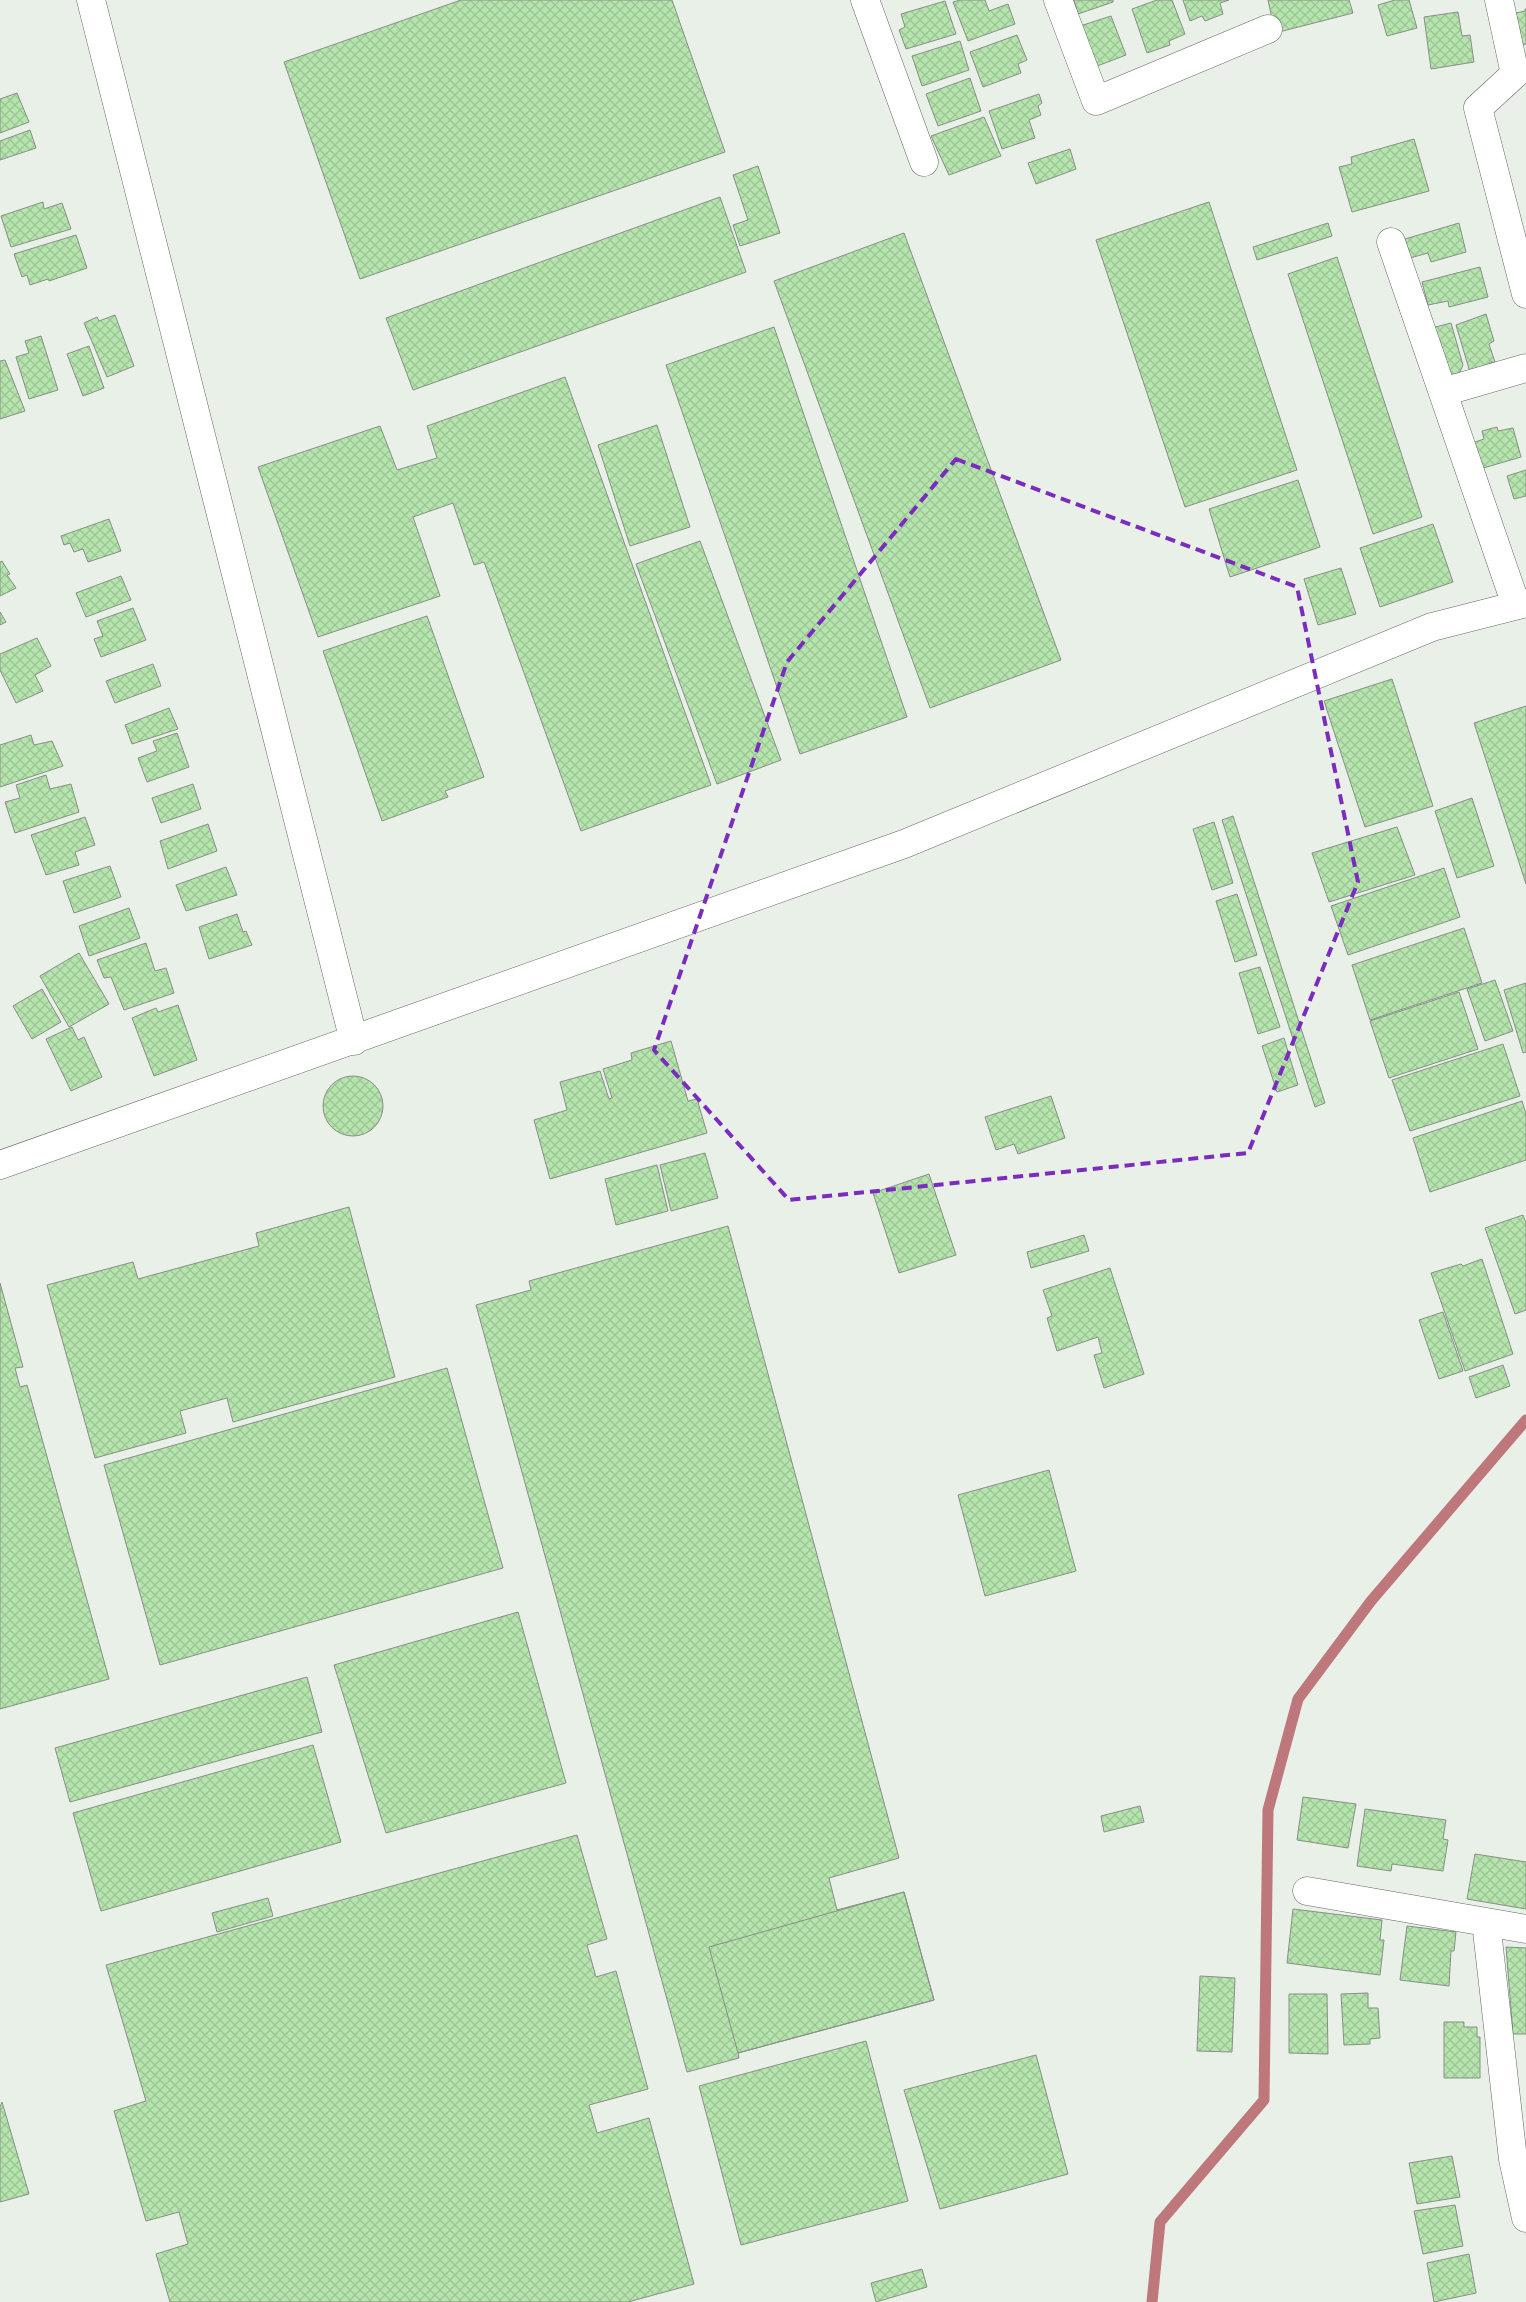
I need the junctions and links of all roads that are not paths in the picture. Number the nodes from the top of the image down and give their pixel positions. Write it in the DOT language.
graph roads {
  1 [pos="91,0"];
  2 [pos="864,0"];
  3 [pos="1058,0"];
  4 [pos="1499,0"];
  5 [pos="1268,29"];
  6 [pos="924,162"];
  7 [pos="1391,242"];
  8 [pos="1526,294"];
  9 [pos="1526,368"];
  10 [pos="1443,392"];
  11 [pos="1521,604"];
  12 [pos="354,1041"];
  13 [pos="0,1165"];
  14 [pos="1307,1890"];
  15 [pos="1486,1922"];
  16 [pos="1526,1929"];
  17 [pos="1520,2159"];
  18 [pos="1526,2218"];
  1 -- 12 [label="street"];
  2 -- 6 [label="street"];
  3 -- 5 [label="street"];
  4 -- 8 [label="street"];
  7 -- 10 [label="street"];
  9 -- 10 [label="street"];
  10 -- 11 [label="street"];
  11 -- 12 [label="street"];
  12 -- 13 [label="street"];
  14 -- 15 [label="street"];
  15 -- 16 [label="street"];
  15 -- 17 [label="street"];
  17 -- 18 [label="street"];
}
